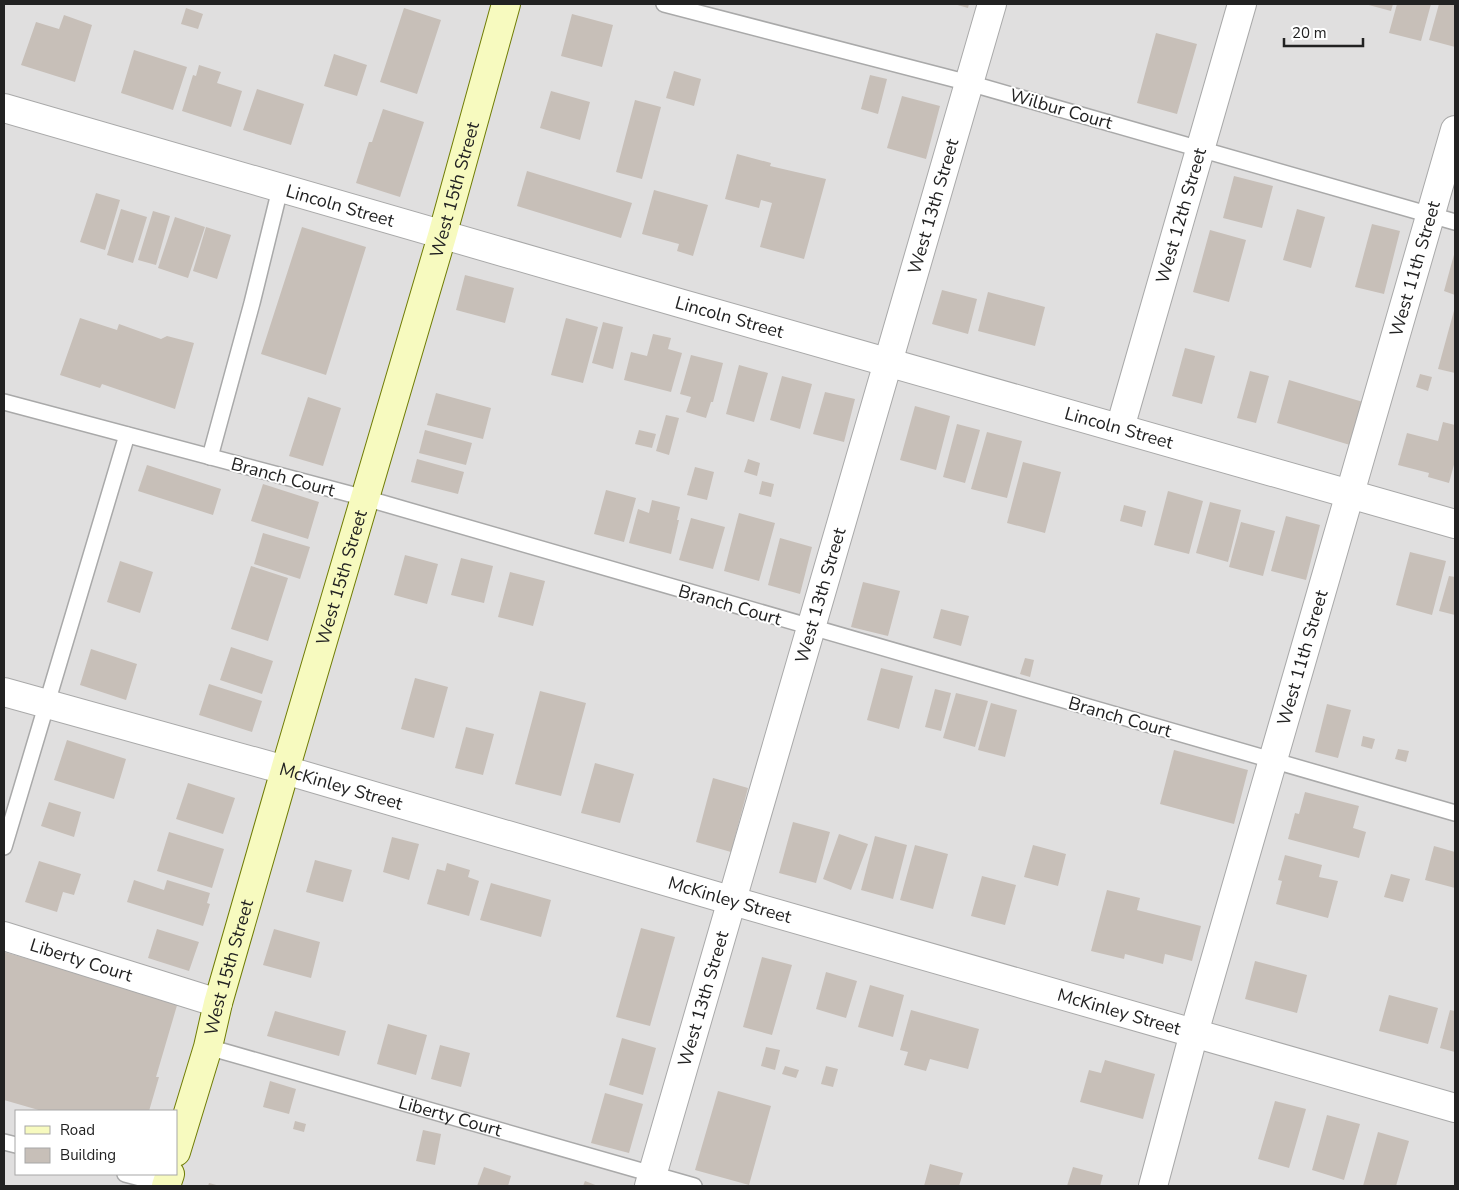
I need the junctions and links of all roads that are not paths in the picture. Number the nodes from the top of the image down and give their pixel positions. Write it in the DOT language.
graph roads {
  1 [pos="506,4"];
  2 [pos="664,4"];
  3 [pos="992,4"];
  4 [pos="1242,4"];
  5 [pos="969,83"];
  6 [pos="4,108"];
  7 [pos="1455,130"];
  8 [pos="1200,149"];
  9 [pos="280,189"];
  10 [pos="1443,219"];
  11 [pos="442,236"];
  12 [pos="889,362"];
  13 [pos="4,402"];
  14 [pos="1120,428"];
  15 [pos="127,435"];
  16 [pos="210,457"];
  17 [pos="1350,494"];
  18 [pos="365,498"];
  19 [pos="1455,524"];
  20 [pos="812,628"];
  21 [pos="4,692"];
  22 [pos="45,704"];
  23 [pos="1273,761"];
  24 [pos="285,770"];
  25 [pos="1455,813"];
  26 [pos="4,847"];
  27 [pos="733,901"];
  28 [pos="4,936"];
  29 [pos="218,1003"];
  30 [pos="1194,1033"];
  31 [pos="208,1047"];
  32 [pos="1455,1108"];
  33 [pos="178,1145"];
  34 [pos="130,1175"];
  35 [pos="651,1180"];
  36 [pos="167,1182"];
  37 [pos="694,1186"];
  38 [pos="1153,1186"];
  1 -- 11 [label="main road, West 15th Street"];
  2 -- 5 [label="lane, Wilbur Court"];
  3 -- 5 [label="street, West 13th Street"];
  4 -- 8 [label="street, West 12th Street"];
  5 -- 8 [label="lane, Wilbur Court"];
  5 -- 12 [label="street, West 13th Street"];
  6 -- 9 [label="street, Lincoln Street"];
  7 -- 10 [label="street, West 11th Street"];
  8 -- 10 [label="lane, Wilbur Court"];
  8 -- 14 [label="street, West 12th Street"];
  9 -- 11 [label="street, Lincoln Street"];
  9 -- 16 [label="lane"];
  10 -- 17 [label="street, West 11th Street"];
  11 -- 12 [label="street, Lincoln Street"];
  11 -- 18 [label="main road, West 15th Street"];
  12 -- 14 [label="street, Lincoln Street"];
  12 -- 20 [label="street, West 13th Street"];
  13 -- 15 [label="lane, Branch Court"];
  14 -- 17 [label="street, Lincoln Street"];
  15 -- 16 [label="lane, Branch Court"];
  15 -- 22 [label="lane"];
  16 -- 18 [label="lane, Branch Court"];
  17 -- 19 [label="street, Lincoln Street"];
  17 -- 23 [label="street, West 11th Street"];
  18 -- 20 [label="lane, Branch Court"];
  18 -- 24 [label="main road, West 15th Street"];
  20 -- 23 [label="lane, Branch Court"];
  20 -- 27 [label="street, West 13th Street"];
  21 -- 22 [label="street, McKinley Street"];
  22 -- 24 [label="street, McKinley Street"];
  22 -- 26 [label="lane"];
  23 -- 25 [label="lane, Branch Court"];
  23 -- 30 [label="street, West 11th Street"];
  24 -- 27 [label="street, McKinley Street"];
  24 -- 29 [label="main road, West 15th Street"];
  27 -- 30 [label="street, McKinley Street"];
  27 -- 35 [label="street, West 13th Street"];
  28 -- 29 [label="street, Liberty Court"];
  29 -- 31 [label="main road, West 15th Street"];
  30 -- 32 [label="street, McKinley Street"];
  30 -- 38 [label="street, West 11th Street"];
  31 -- 33 [label="main road, West 15th Street"];
  31 -- 35 [label="lane, Liberty Court"];
  34 -- 36 [label="lane"];
  35 -- 37 [label="lane, Liberty Court"];
}
